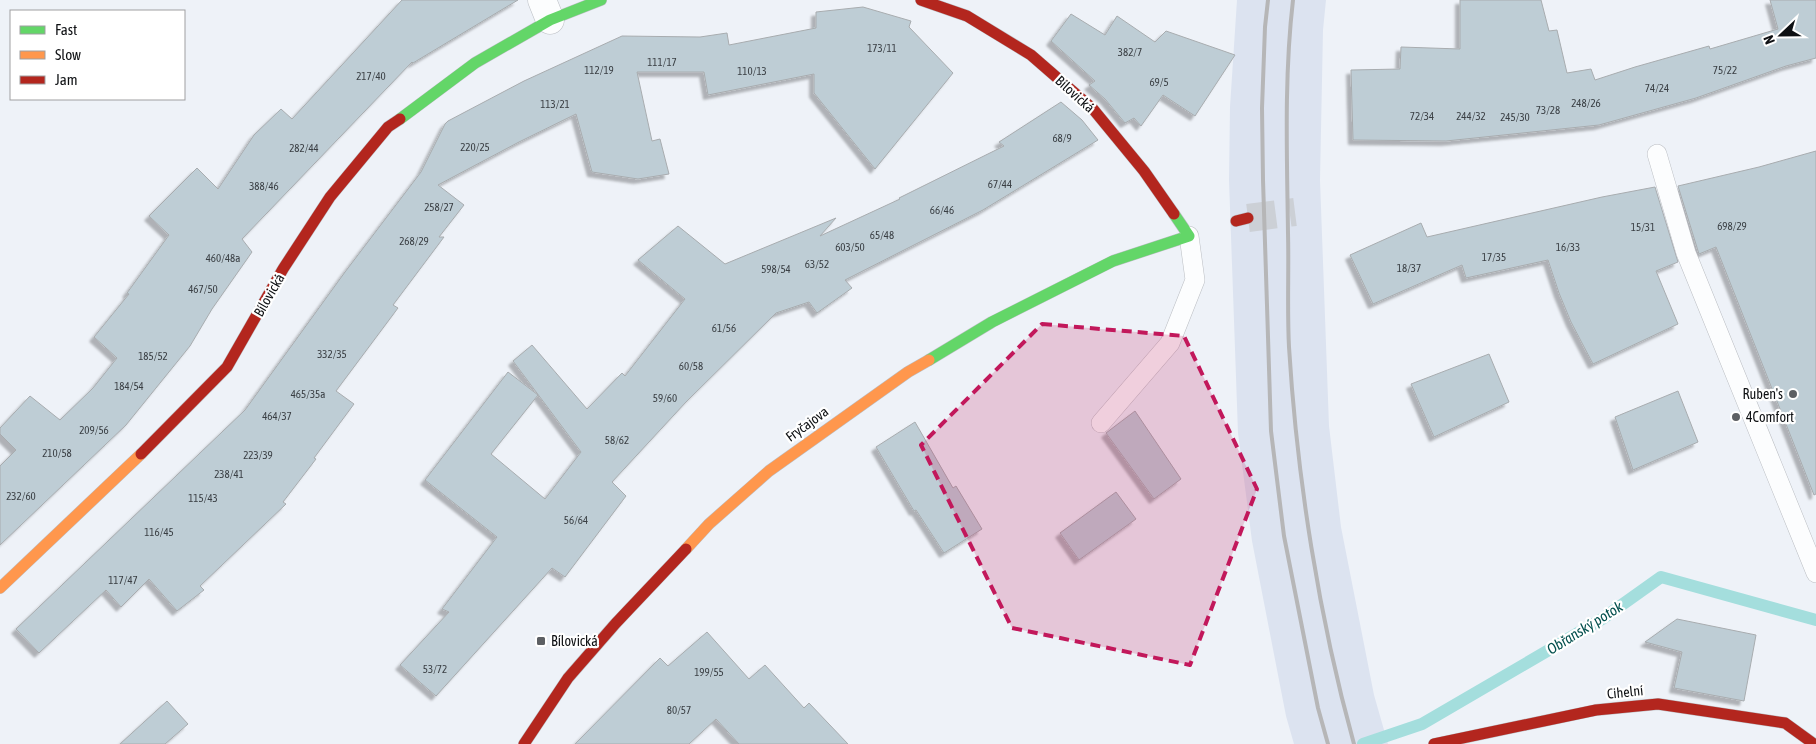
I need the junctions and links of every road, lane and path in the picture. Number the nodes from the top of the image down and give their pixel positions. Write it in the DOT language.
graph roads {
  1 [pos="601,0"];
  2 [pos="921,0"];
  3 [pos="546,10"];
  4 [pos="1657,154"];
  5 [pos="1248,218"];
  6 [pos="1236,220"];
  7 [pos="1189,236"];
  8 [pos="1101,423"];
  9 [pos="1816,574"];
  10 [pos="0,588"];
  11 [pos="524,744"];
  12 [pos="1434,744"];
  13 [pos="1814,744"];
  1 -- 3 [label="street, Bílovická"];
  2 -- 7 [label="street, Bílovická"];
  3 -- 10 [label="street, Bílovická"];
  4 -- 9 [label="lane"];
  5 -- 6 [label="street"];
  7 -- 8 [label="lane"];
  7 -- 11 [label="street, Fryčajova"];
  12 -- 13 [label="street, Cihelní"];
}
